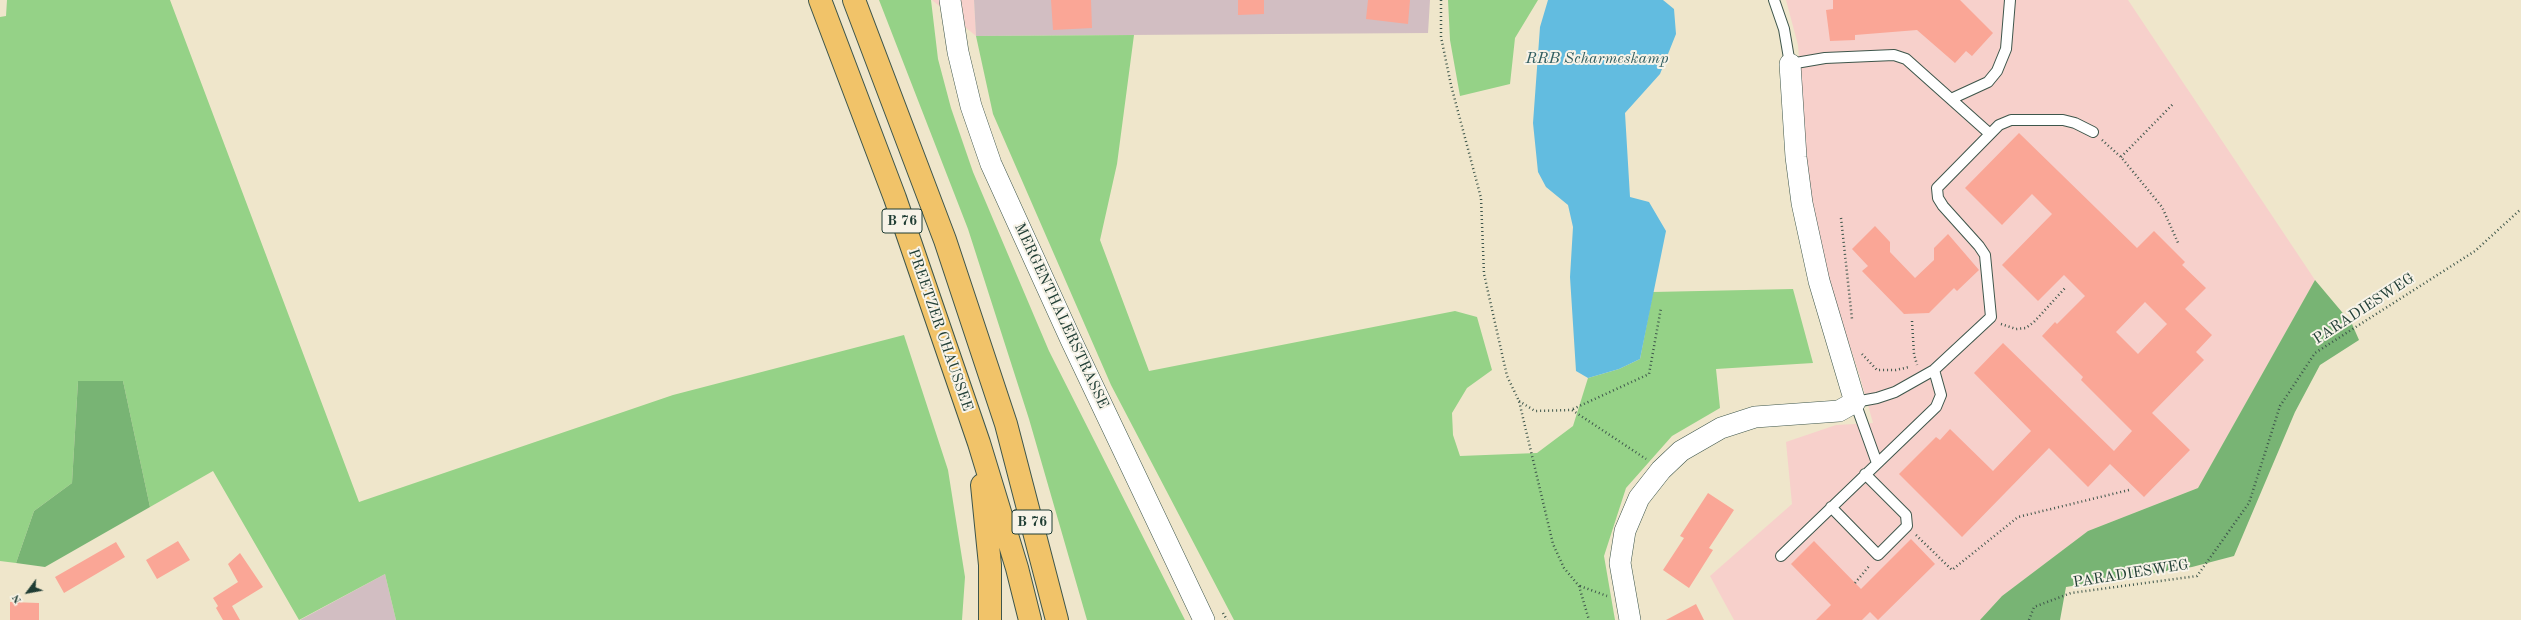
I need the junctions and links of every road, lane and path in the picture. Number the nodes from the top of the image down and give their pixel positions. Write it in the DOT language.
graph roads {
  1 [pos="820,0"];
  2 [pos="854,0"];
  3 [pos="950,0"];
  4 [pos="1441,0"];
  5 [pos="1774,0"];
  6 [pos="2010,0"];
  7 [pos="1790,64"];
  8 [pos="1951,99"];
  9 [pos="2173,104"];
  10 [pos="2093,132"];
  11 [pos="1990,134"];
  12 [pos="2121,157"];
  13 [pos="2521,209"];
  14 [pos="1841,218"];
  15 [pos="2179,245"];
  16 [pos="2066,287"];
  17 [pos="1661,308"];
  18 [pos="1991,317"];
  19 [pos="1912,321"];
  20 [pos="1852,324"];
  21 [pos="1859,349"];
  22 [pos="1917,365"];
  23 [pos="1934,370"];
  24 [pos="1920,377"];
  25 [pos="1518,401"];
  26 [pos="1855,402"];
  27 [pos="1572,410"];
  28 [pos="979,444"];
  29 [pos="1877,463"];
  30 [pos="1661,470"];
  31 [pos="1865,474"];
  32 [pos="2129,490"];
  33 [pos="1831,507"];
  34 [pos="1907,526"];
  35 [pos="1878,555"];
  36 [pos="1781,556"];
  37 [pos="1855,583"];
  38 [pos="1579,586"];
  39 [pos="1628,611"];
  40 [pos="990,620"];
  41 [pos="1030,620"];
  42 [pos="1057,620"];
  43 [pos="1204,620"];
  44 [pos="1589,620"];
  45 [pos="2029,620"];
  1 -- 28 [label="highway, PREETZER CHAUSSEE / B 76"];
  2 -- 42 [label="highway, B 76"];
  3 -- 43 [label="street, MERGENTHALERSTRASSE"];
  4 -- 25 [label="path"];
  5 -- 7 [label="lane"];
  6 -- 8 [label="lane"];
  7 -- 8 [label="lane"];
  7 -- 26 [label="street"];
  8 -- 11 [label="lane"];
  9 -- 12 [label="path"];
  10 -- 11 [label="lane"];
  10 -- 12 [label="path"];
  11 -- 18 [label="lane"];
  12 -- 15 [label="path"];
  13 -- 45 [label="path, PARADIESWEG"];
  14 -- 20 [label="path"];
  16 -- 18 [label="path"];
  17 -- 27 [label="path"];
  18 -- 23 [label="lane"];
  19 -- 22 [label="path"];
  21 -- 22 [label="path"];
  22 -- 24 [label="path"];
  23 -- 24 [label="lane"];
  23 -- 29 [label="lane"];
  24 -- 26 [label="lane"];
  25 -- 27 [label="path"];
  25 -- 38 [label="path"];
  26 -- 29 [label="lane"];
  26 -- 30 [label="street"];
  27 -- 30 [label="path"];
  28 -- 40 [label="highway, B 76"];
  28 -- 41 [label="highway, PREETZER CHAUSSEE / B 76"];
  29 -- 31 [label="lane"];
  30 -- 39 [label="street"];
  31 -- 33 [label="lane"];
  31 -- 34 [label="lane"];
  32 -- 34 [label="path"];
  33 -- 35 [label="lane"];
  33 -- 36 [label="lane"];
  34 -- 35 [label="lane"];
  35 -- 37 [label="path"];
  38 -- 39 [label="path"];
  38 -- 44 [label="path"];
}
